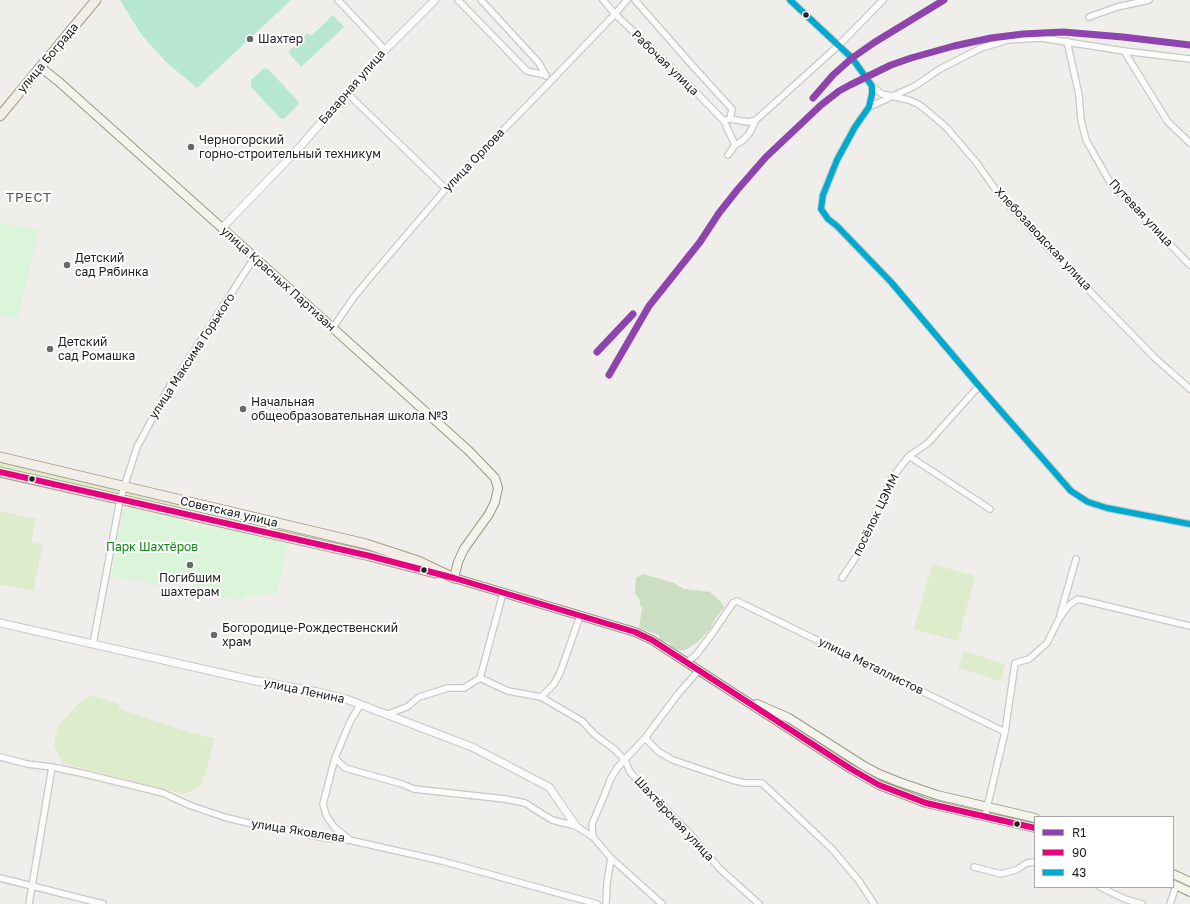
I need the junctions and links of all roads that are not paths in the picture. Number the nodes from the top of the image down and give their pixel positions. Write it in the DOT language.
graph roads {
  1 [pos="96,0"];
  2 [pos="338,0"];
  3 [pos="435,0"];
  4 [pos="458,0"];
  5 [pos="481,0"];
  6 [pos="603,0"];
  7 [pos="627,0"];
  8 [pos="635,0"];
  9 [pos="790,0"];
  10 [pos="883,0"];
  11 [pos="1149,0"];
  12 [pos="615,14"];
  13 [pos="1089,17"];
  14 [pos="1067,41"];
  15 [pos="839,45"];
  16 [pos="385,50"];
  17 [pos="1124,52"];
  18 [pos="1190,59"];
  19 [pos="40,67"];
  20 [pos="546,75"];
  21 [pos="548,84"];
  22 [pos="872,86"];
  23 [pos="347,93"];
  24 [pos="891,97"];
  25 [pos="869,107"];
  26 [pos="0,116"];
  27 [pos="730,119"];
  28 [pos="756,120"];
  29 [pos="724,121"];
  30 [pos="1190,144"];
  31 [pos="735,145"];
  32 [pos="728,155"];
  33 [pos="446,189"];
  34 [pos="222,228"];
  35 [pos="254,258"];
  36 [pos="1190,265"];
  37 [pos="332,329"];
  38 [pos="979,386"];
  39 [pos="1190,389"];
  40 [pos="909,456"];
  41 [pos="0,457"];
  42 [pos="0,472"];
  43 [pos="124,486"];
  44 [pos="120,500"];
  45 [pos="990,510"];
  46 [pos="1190,524"];
  47 [pos="1076,560"];
  48 [pos="454,578"];
  49 [pos="842,578"];
  50 [pos="503,593"];
  51 [pos="580,616"];
  52 [pos="1059,619"];
  53 [pos="0,623"];
  54 [pos="1190,626"];
  55 [pos="93,644"];
  56 [pos="687,662"];
  57 [pos="699,670"];
  58 [pos="480,678"];
  59 [pos="541,697"];
  60 [pos="740,697"];
  61 [pos="360,705"];
  62 [pos="388,714"];
  63 [pos="1005,732"];
  64 [pos="645,738"];
  65 [pos="0,757"];
  66 [pos="335,758"];
  67 [pos="625,760"];
  68 [pos="52,767"];
  69 [pos="955,800"];
  70 [pos="988,807"];
  71 [pos="953,809"];
  72 [pos="985,816"];
  73 [pos="1034,818"];
  74 [pos="576,826"];
  75 [pos="1034,828"];
  76 [pos="593,837"];
  77 [pos="349,840"];
  78 [pos="611,858"];
  79 [pos="1034,862"];
  80 [pos="974,867"];
  81 [pos="1174,874"];
  82 [pos="0,878"];
  83 [pos="1190,882"];
  84 [pos="1174,885"];
  85 [pos="32,886"];
  86 [pos="1102,888"];
  87 [pos="1173,888"];
  88 [pos="1190,892"];
  89 [pos="29,904"];
  90 [pos="103,904"];
  91 [pos="596,904"];
  92 [pos="606,904"];
  93 [pos="662,904"];
  94 [pos="759,904"];
  95 [pos="874,904"];
  96 [pos="1142,904"];
  97 [pos="1170,904"];
  1 -- 19 [label="main road, улица Бограда"];
  2 -- 16 [label="street"];
  3 -- 16 [label="street, Базарная улица"];
  4 -- 20 [label="street"];
  5 -- 20 [label="street"];
  6 -- 12 [label="street, Рабочая улица"];
  7 -- 12 [label="street, улица Орлова"];
  8 -- 27 [label="street, Рабочая улица"];
  9 -- 15 [label="street"];
  10 -- 15 [label="street"];
  11 -- 13 [label="street"];
  12 -- 21 [label="street, улица Орлова"];
  12 -- 29 [label="street, Рабочая улица"];
  14 -- 17 [label="street"];
  14 -- 24 [label="street"];
  14 -- 36 [label="street, Путевая улица"];
  15 -- 22 [label="street"];
  15 -- 28 [label="street"];
  16 -- 23 [label="street, Базарная улица"];
  17 -- 18 [label="street"];
  17 -- 30 [label="street"];
  19 -- 26 [label="main road, улица Бограда"];
  19 -- 34 [label="main road, улица Красных Партизан"];
  20 -- 21 [label="street"];
  21 -- 33 [label="street, улица Орлова"];
  22 -- 24 [label="street, Хлебозаводская улица"];
  22 -- 25 [label="street"];
  23 -- 33 [label="street"];
  23 -- 34 [label="street, Базарная улица"];
  24 -- 25 [label="street"];
  24 -- 39 [label="street, Хлебозаводская улица"];
  25 -- 38 [label="street"];
  27 -- 28 [label="street"];
  27 -- 29 [label="street"];
  28 -- 31 [label="street"];
  29 -- 31 [label="street, Рабочая улица"];
  31 -- 32 [label="street"];
  33 -- 37 [label="street, улица Орлова"];
  34 -- 35 [label="main road, улица Красных Партизан"];
  35 -- 37 [label="main road, улица Красных Партизан"];
  35 -- 43 [label="street, улица Максима Горького"];
  37 -- 48 [label="main road, улица Красных Партизан"];
  38 -- 40 [label="street, посёлок ЦЭММ"];
  38 -- 46 [label="street"];
  40 -- 45 [label="street"];
  40 -- 49 [label="street, посёлок ЦЭММ"];
  41 -- 43 [label="main road, Советская улица"];
  42 -- 44 [label="main road, Советская улица"];
  43 -- 44 [label="street, улица Максима Горького"];
  43 -- 48 [label="main road, Советская улица"];
  44 -- 48 [label="main road, Советская улица"];
  44 -- 55 [label="street, улица Максима Горького"];
  47 -- 52 [label="street"];
  48 -- 50 [label="main road, Советская улица"];
  50 -- 51 [label="main road, Советская улица"];
  50 -- 58 [label="street"];
  51 -- 56 [label="main road, Советская улица"];
  51 -- 59 [label="street"];
  52 -- 54 [label="street"];
  52 -- 63 [label="street"];
  53 -- 55 [label="street, улица Ленина"];
  55 -- 61 [label="street, улица Ленина"];
  56 -- 57 [label="main road, Советская улица"];
  56 -- 63 [label="street, улица Металлистов"];
  57 -- 60 [label="main road, Советская улица"];
  57 -- 64 [label="street"];
  58 -- 59 [label="street, Шахтёрская улица"];
  58 -- 62 [label="street"];
  59 -- 67 [label="street, Шахтёрская улица"];
  60 -- 69 [label="main road, Советская улица"];
  60 -- 71 [label="main road, Советская улица"];
  61 -- 62 [label="street, улица Ленина"];
  61 -- 66 [label="street"];
  62 -- 74 [label="street, улица Ленина"];
  63 -- 70 [label="street"];
  64 -- 67 [label="street"];
  64 -- 95 [label="street"];
  65 -- 68 [label="street, улица Яковлева"];
  66 -- 74 [label="street"];
  66 -- 77 [label="street"];
  67 -- 76 [label="street"];
  67 -- 94 [label="street, Шахтёрская улица"];
  68 -- 77 [label="street, улица Яковлева"];
  68 -- 85 [label="street"];
  69 -- 70 [label="main road, Советская улица"];
  69 -- 71 [label="main road"];
  70 -- 72 [label="street"];
  70 -- 73 [label="main road, Советская улица"];
  71 -- 72 [label="main road, Советская улица"];
  72 -- 75 [label="main road, Советская улица"];
  74 -- 76 [label="street"];
  76 -- 78 [label="street"];
  77 -- 91 [label="street, улица Яковлева"];
  78 -- 92 [label="street"];
  78 -- 93 [label="street"];
  79 -- 80 [label="street"];
  81 -- 83 [label="main road"];
  82 -- 85 [label="street"];
  84 -- 88 [label="main road"];
  85 -- 89 [label="street"];
  85 -- 90 [label="street"];
  86 -- 96 [label="street"];
  87 -- 97 [label="street"];
}
